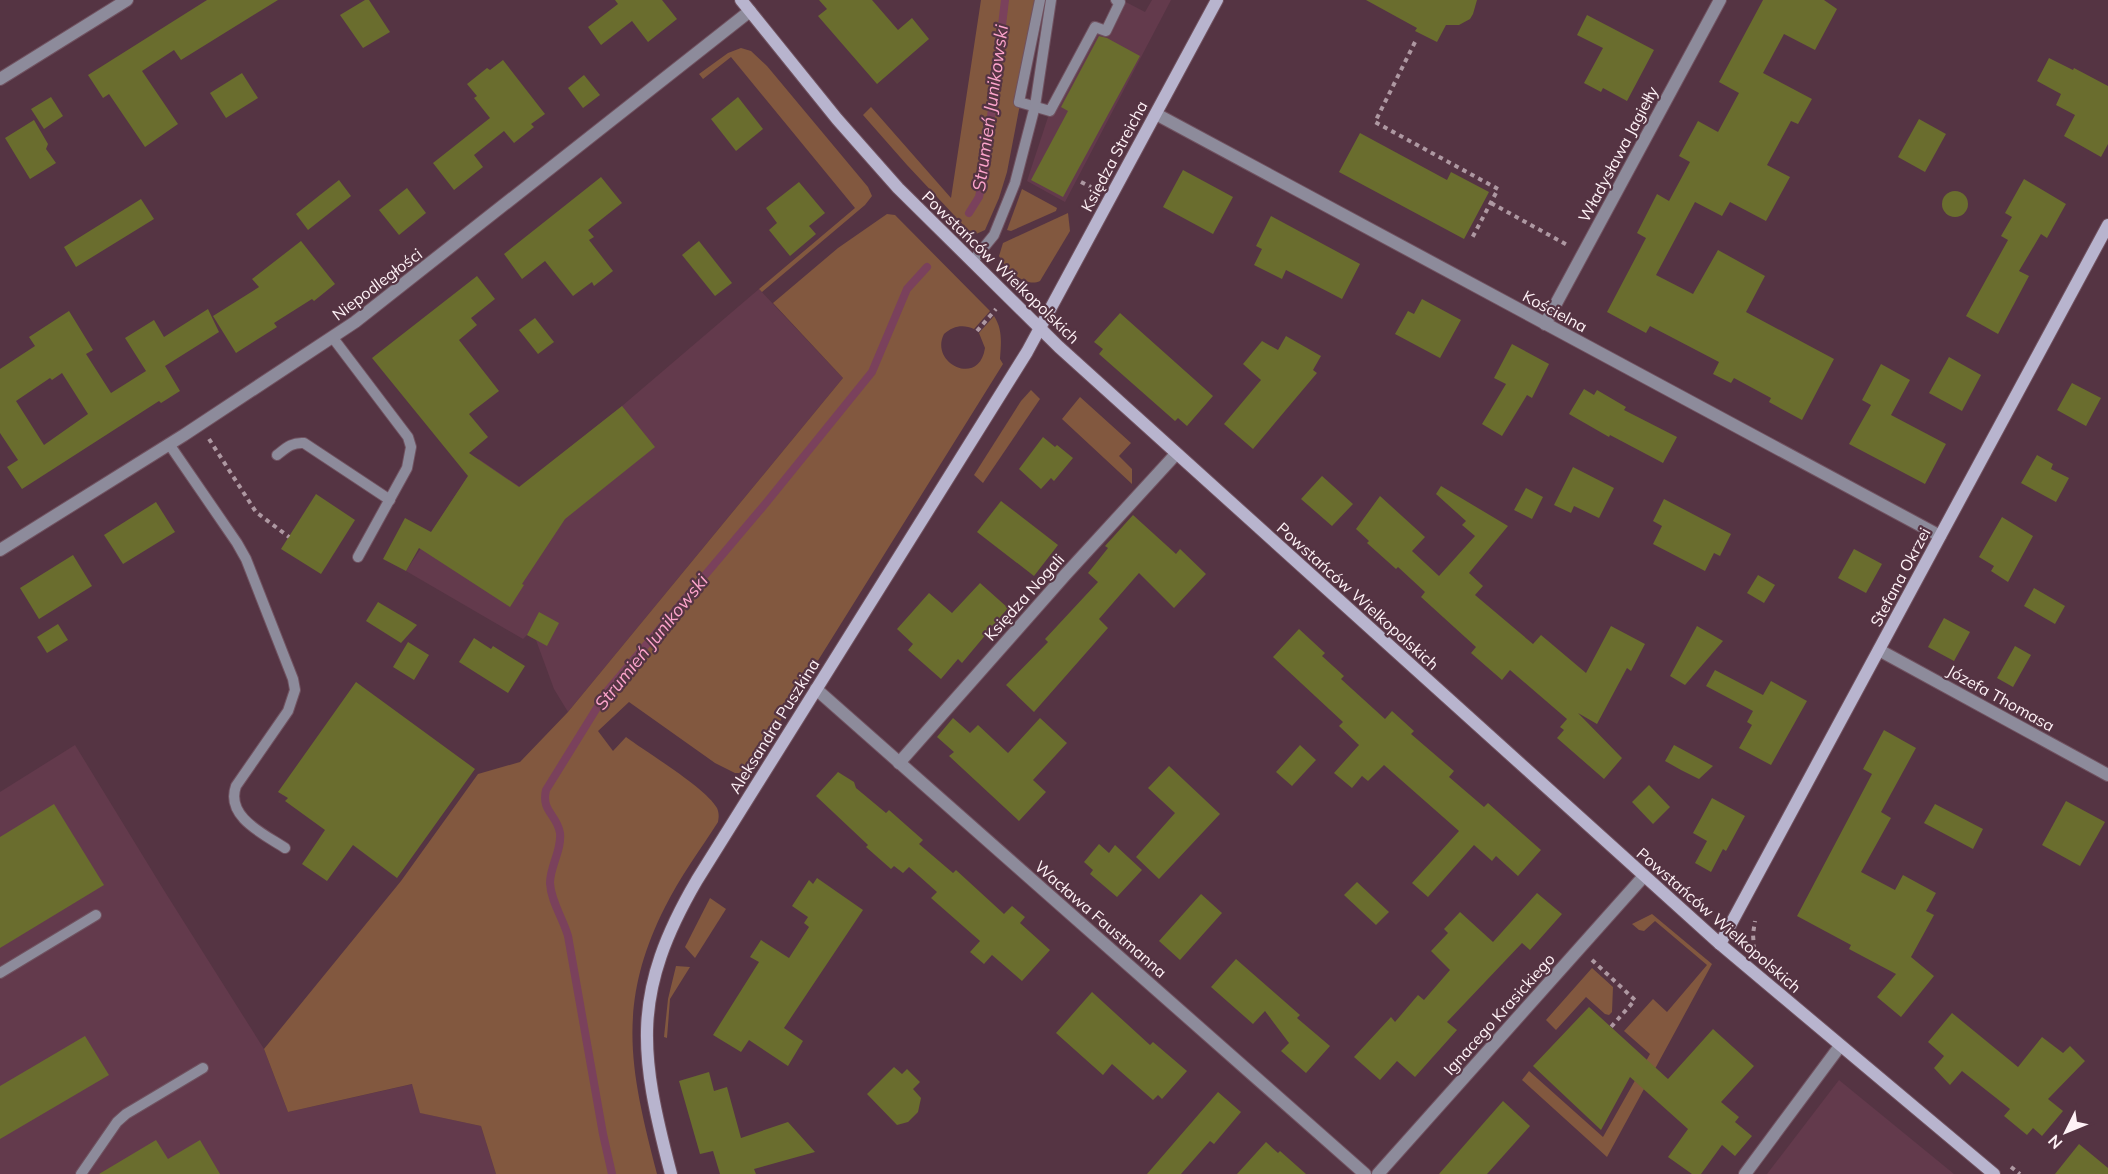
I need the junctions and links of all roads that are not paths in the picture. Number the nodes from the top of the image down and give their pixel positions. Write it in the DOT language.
graph roads {
  1 [pos="127,0"];
  2 [pos="741,0"];
  3 [pos="1040,0"];
  4 [pos="1051,0"];
  5 [pos="1116,0"];
  6 [pos="1217,0"];
  7 [pos="1720,0"];
  8 [pos="750,11"];
  9 [pos="0,79"];
  10 [pos="1035,106"];
  11 [pos="1156,114"];
  12 [pos="2108,225"];
  13 [pos="972,262"];
  14 [pos="1545,324"];
  15 [pos="1040,328"];
  16 [pos="333,338"];
  17 [pos="169,444"];
  18 [pos="277,454"];
  19 [pos="1176,454"];
  20 [pos="390,500"];
  21 [pos="1940,536"];
  22 [pos="0,550"];
  23 [pos="358,557"];
  24 [pos="1879,650"];
  25 [pos="816,689"];
  26 [pos="899,763"];
  27 [pos="2108,775"];
  28 [pos="285,848"];
  29 [pos="1644,876"];
  30 [pos="96,915"];
  31 [pos="1720,944"];
  32 [pos="0,973"];
  33 [pos="1840,1046"];
  34 [pos="203,1068"];
  35 [pos="81,1174"];
  36 [pos="671,1174"];
  37 [pos="1365,1174"];
  38 [pos="1378,1174"];
  39 [pos="1745,1174"];
  40 [pos="1994,1174"];
  1 -- 9 [label="street"];
  2 -- 8 [label="street, Powstańców Wielkopolskich"];
  3 -- 10 [label="lane"];
  4 -- 10 [label="lane"];
  5 -- 10 [label="lane"];
  6 -- 11 [label="street, Księdza Streicha"];
  7 -- 14 [label="street, Władysława Jagiełły"];
  8 -- 13 [label="street, Powstańców Wielkopolskich"];
  8 -- 16 [label="street, Niepodległości"];
  10 -- 13 [label="lane"];
  11 -- 14 [label="street, Kościelna"];
  11 -- 15 [label="street, Księdza Streicha"];
  12 -- 21 [label="street, Stefana Okrzei"];
  13 -- 15 [label="street, Powstańców Wielkopolskich"];
  14 -- 21 [label="street, Kościelna"];
  15 -- 19 [label="street, Powstańców Wielkopolskich"];
  15 -- 25 [label="street, Aleksandra Puszkina"];
  16 -- 17 [label="street, Niepodległości"];
  16 -- 20 [label="lane"];
  17 -- 22 [label="street, Niepodległości"];
  17 -- 28 [label="lane"];
  18 -- 20 [label="lane"];
  19 -- 26 [label="street, Księdza Nogali"];
  19 -- 29 [label="street, Powstańców Wielkopolskich"];
  20 -- 23 [label="lane"];
  21 -- 24 [label="street, Stefana Okrzei"];
  24 -- 27 [label="street, Józefa Thomasa"];
  24 -- 31 [label="street, Stefana Okrzei"];
  25 -- 26 [label="street, Wacława Faustmanna"];
  25 -- 36 [label="street, Aleksandra Puszkina"];
  26 -- 37 [label="street, Wacława Faustmanna"];
  29 -- 31 [label="street, Powstańców Wielkopolskich"];
  29 -- 38 [label="street, Ignacego Krasickiego"];
  30 -- 32 [label="lane"];
  31 -- 33 [label="street, Powstańców Wielkopolskich"];
  33 -- 39 [label="street"];
  33 -- 40 [label="street, Powstańców Wielkopolskich"];
  34 -- 35 [label="lane"];
}
